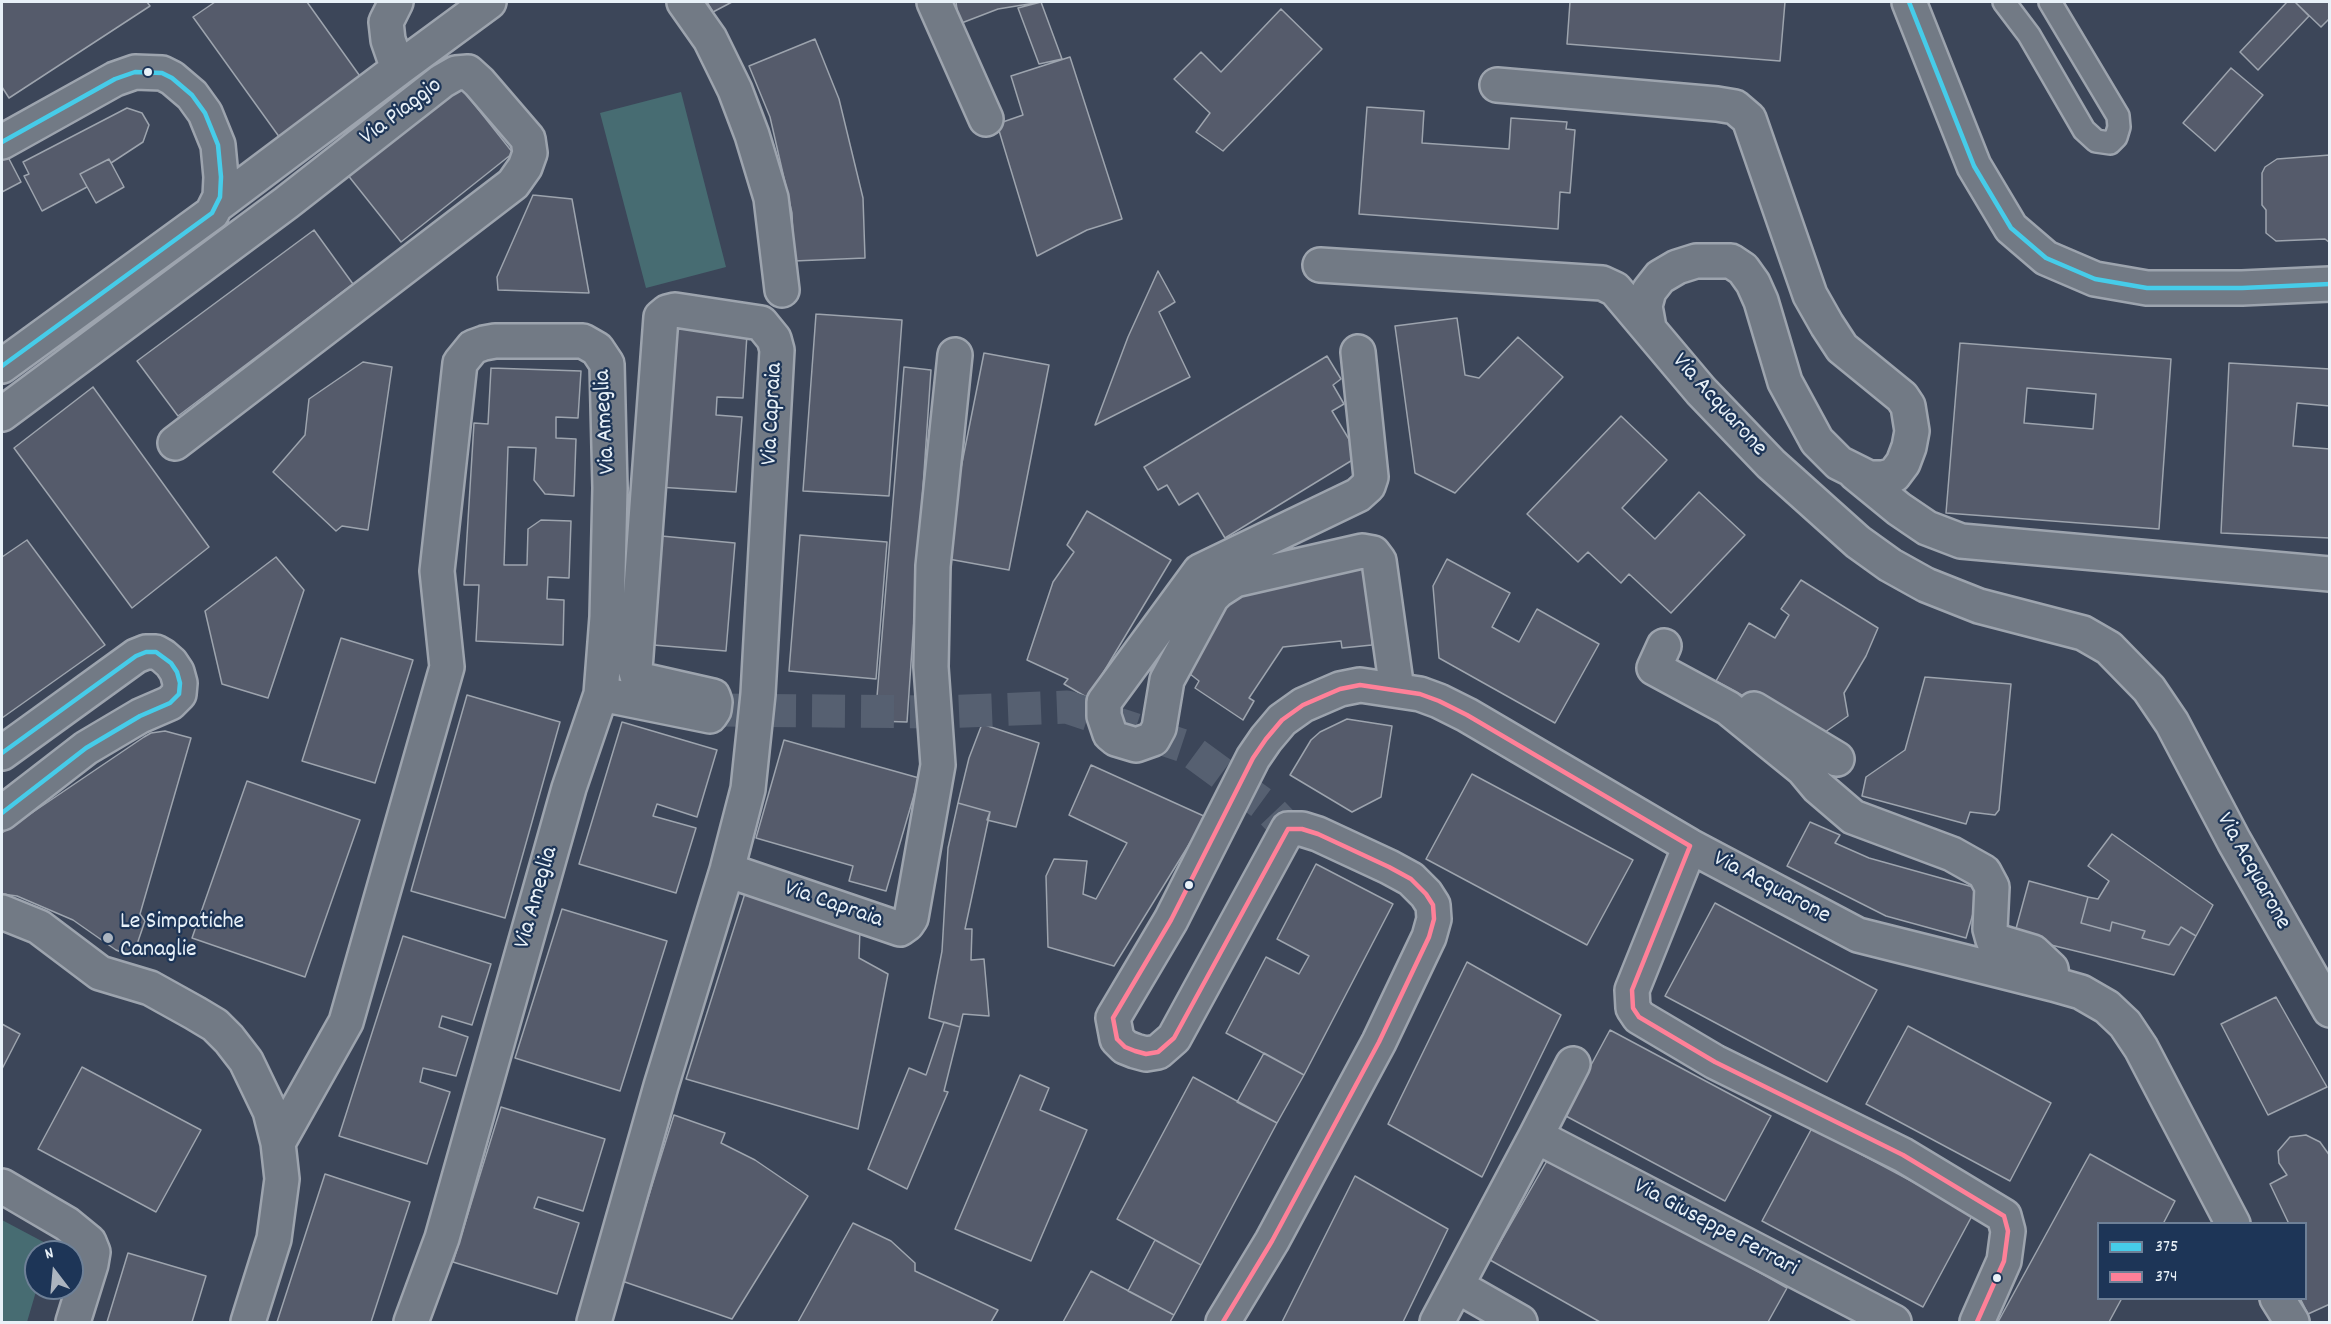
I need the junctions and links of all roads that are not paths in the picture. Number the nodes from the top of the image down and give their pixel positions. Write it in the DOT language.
graph roads {
  1 [pos="396,2"];
  2 [pos="489,2"];
  3 [pos="684,2"];
  4 [pos="934,2"];
  5 [pos="1909,2"];
  6 [pos="2004,2"];
  7 [pos="2050,2"];
  8 [pos="398,69"];
  9 [pos="1497,85"];
  10 [pos="986,119"];
  11 [pos="2,142"];
  12 [pos="217,205"];
  13 [pos="1320,265"];
  14 [pos="2330,284"];
  15 [pos="782,290"];
  16 [pos="1649,328"];
  17 [pos="1358,352"];
  18 [pos="955,355"];
  19 [pos="2,366"];
  20 [pos="2,414"];
  21 [pos="175,443"];
  22 [pos="1853,472"];
  23 [pos="2330,574"];
  24 [pos="1664,646"];
  25 [pos="1397,690"];
  26 [pos="601,694"];
  27 [pos="1707,697"];
  28 [pos="2,753"];
  29 [pos="1837,759"];
  30 [pos="2,813"];
  31 [pos="1690,846"];
  32 [pos="726,870"];
  33 [pos="2,912"];
  34 [pos="2053,984"];
  35 [pos="2330,1010"];
  36 [pos="1574,1064"];
  37 [pos="1536,1136"];
  38 [pos="279,1143"];
  39 [pos="2,1186"];
  40 [pos="2232,1222"];
  41 [pos="1457,1286"];
  42 [pos="2278,1300"];
  43 [pos="73,1323"];
  44 [pos="248,1323"];
  45 [pos="411,1323"];
  46 [pos="594,1323"];
  47 [pos="1223,1323"];
  48 [pos="1437,1323"];
  49 [pos="1520,1323"];
  50 [pos="1894,1323"];
  51 [pos="1977,1323"];
  52 [pos="2292,1323"];
  1 -- 8 [label="street, Via Piaggio"];
  2 -- 8 [label="street, Via Piaggio"];
  3 -- 15 [label="street"];
  4 -- 10 [label="street"];
  5 -- 14 [label="street"];
  6 -- 7 [label="lane"];
  8 -- 12 [label="street, Via Piaggio"];
  9 -- 22 [label="street"];
  11 -- 12 [label="street"];
  12 -- 19 [label="street, Via Piaggio"];
  13 -- 16 [label="street, Via Acquarone"];
  16 -- 22 [label="street"];
  16 -- 35 [label="street, Via Acquarone"];
  17 -- 25 [label="street"];
  18 -- 32 [label="street, Via Capraia"];
  20 -- 21 [label="street, Via Piaggio"];
  22 -- 23 [label="street"];
  24 -- 27 [label="street"];
  25 -- 31 [label="street"];
  25 -- 47 [label="street"];
  26 -- 32 [label="street, Via Capraia"];
  26 -- 38 [label="street, Via Ameglia"];
  26 -- 45 [label="street, Via Ameglia"];
  27 -- 29 [label="street"];
  27 -- 34 [label="street"];
  28 -- 30 [label="street"];
  31 -- 34 [label="street, Via Acquarone"];
  31 -- 51 [label="street, Via Acquarone"];
  32 -- 46 [label="street, Via Capraia"];
  33 -- 38 [label="street"];
  34 -- 40 [label="street, Via Acquarone"];
  36 -- 37 [label="street"];
  37 -- 41 [label="street"];
  37 -- 50 [label="street, Via Giuseppe Ferrari"];
  38 -- 44 [label="street"];
  39 -- 43 [label="street"];
  41 -- 48 [label="street"];
  41 -- 49 [label="street"];
  42 -- 52 [label="street"];
}
